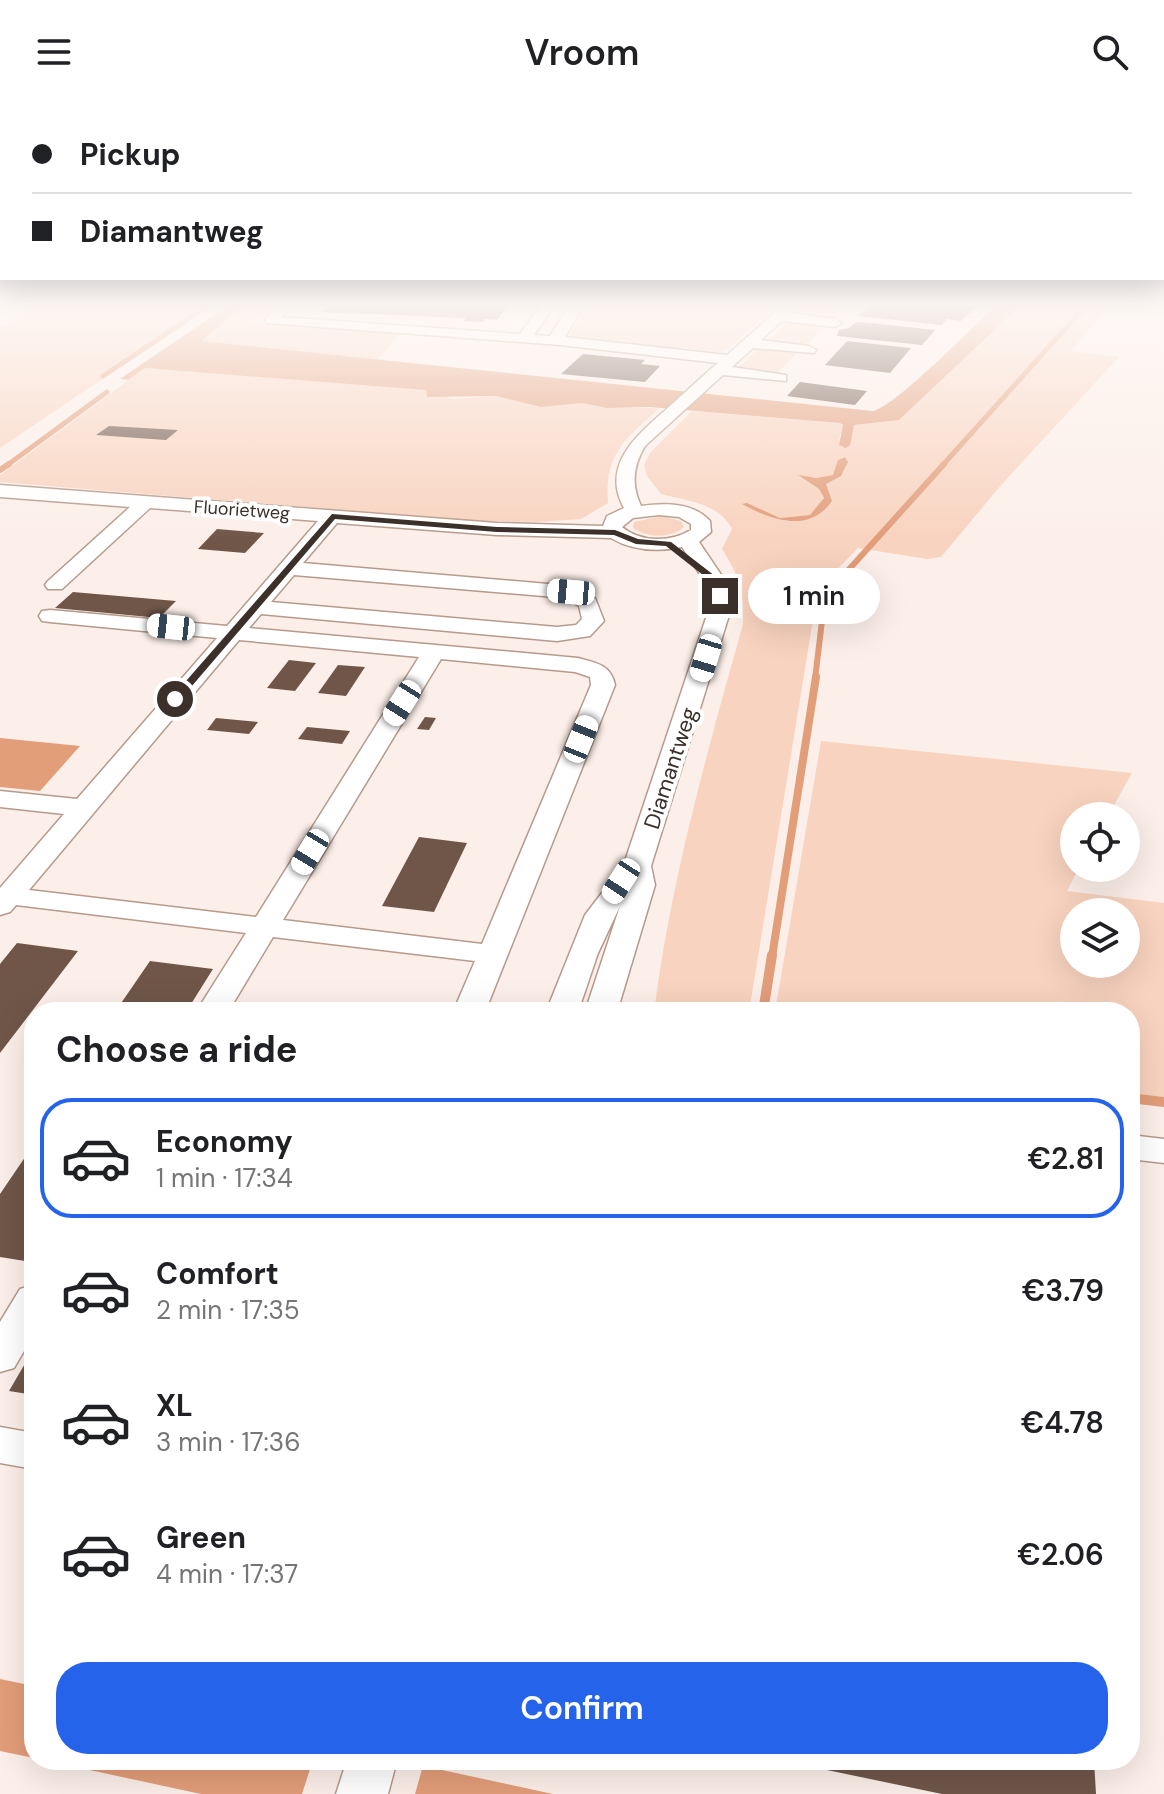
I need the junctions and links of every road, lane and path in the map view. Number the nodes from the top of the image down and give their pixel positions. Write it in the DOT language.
graph roads {
  1 [pos="706,381"];
  2 [pos="625,481"];
  3 [pos="2,490"];
  4 [pos="146,502"];
  5 [pos="659,509"];
  6 [pos="635,511"];
  7 [pos="332,517"];
  8 [pos="614,528"];
  9 [pos="677,542"];
  10 [pos="289,568"];
  11 [pos="55,585"];
  12 [pos="254,607"];
  13 [pos="50,616"];
  14 [pos="231,633"];
  15 [pos="433,653"];
  16 [pos="0,799"];
  17 [pos="83,808"];
  18 [pos="637,866"];
  19 [pos="5,901"];
  20 [pos="264,927"];
  21 [pos="493,954"];
  22 [pos="218,1002"];
  23 [pos="473,1002"];
  24 [pos="565,1002"];
  25 [pos="604,1002"];
  26 [pos="1140,1148"];
  27 [pos="1164,1151"];
  28 [pos="24,1316"];
  29 [pos="0,1356"];
  30 [pos="0,1445"];
  31 [pos="24,1449"];
  32 [pos="369,1770"];
  33 [pos="362,1794"];
  1 -- 2 [label="street"];
  2 -- 5 [label="street"];
  2 -- 6 [label="street"];
  3 -- 4 [label="street, Fluorietweg"];
  4 -- 7 [label="street, Fluorietweg"];
  4 -- 11 [label="street"];
  5 -- 6 [label="street"];
  5 -- 9 [label="street"];
  6 -- 8 [label="street"];
  7 -- 8 [label="street, Fluorietweg"];
  7 -- 10 [label="street"];
  8 -- 9 [label="street, Fluorietweg"];
  9 -- 18 [label="street, Diamantweg"];
  10 -- 12 [label="street"];
  10 -- 12 [label="street"];
  12 -- 14 [label="street"];
  13 -- 14 [label="street"];
  14 -- 15 [label="street"];
  14 -- 17 [label="street"];
  15 -- 20 [label="street"];
  15 -- 21 [label="street"];
  16 -- 17 [label="street"];
  17 -- 19 [label="street"];
  18 -- 24 [label="street, Diamantweg"];
  18 -- 25 [label="street, Diamantweg"];
  19 -- 20 [label="street"];
  20 -- 21 [label="street"];
  20 -- 22 [label="street"];
  21 -- 23 [label="street"];
  26 -- 27 [label="street"];
  28 -- 29 [label="street"];
  30 -- 31 [label="street"];
  32 -- 33 [label="street"];
}
